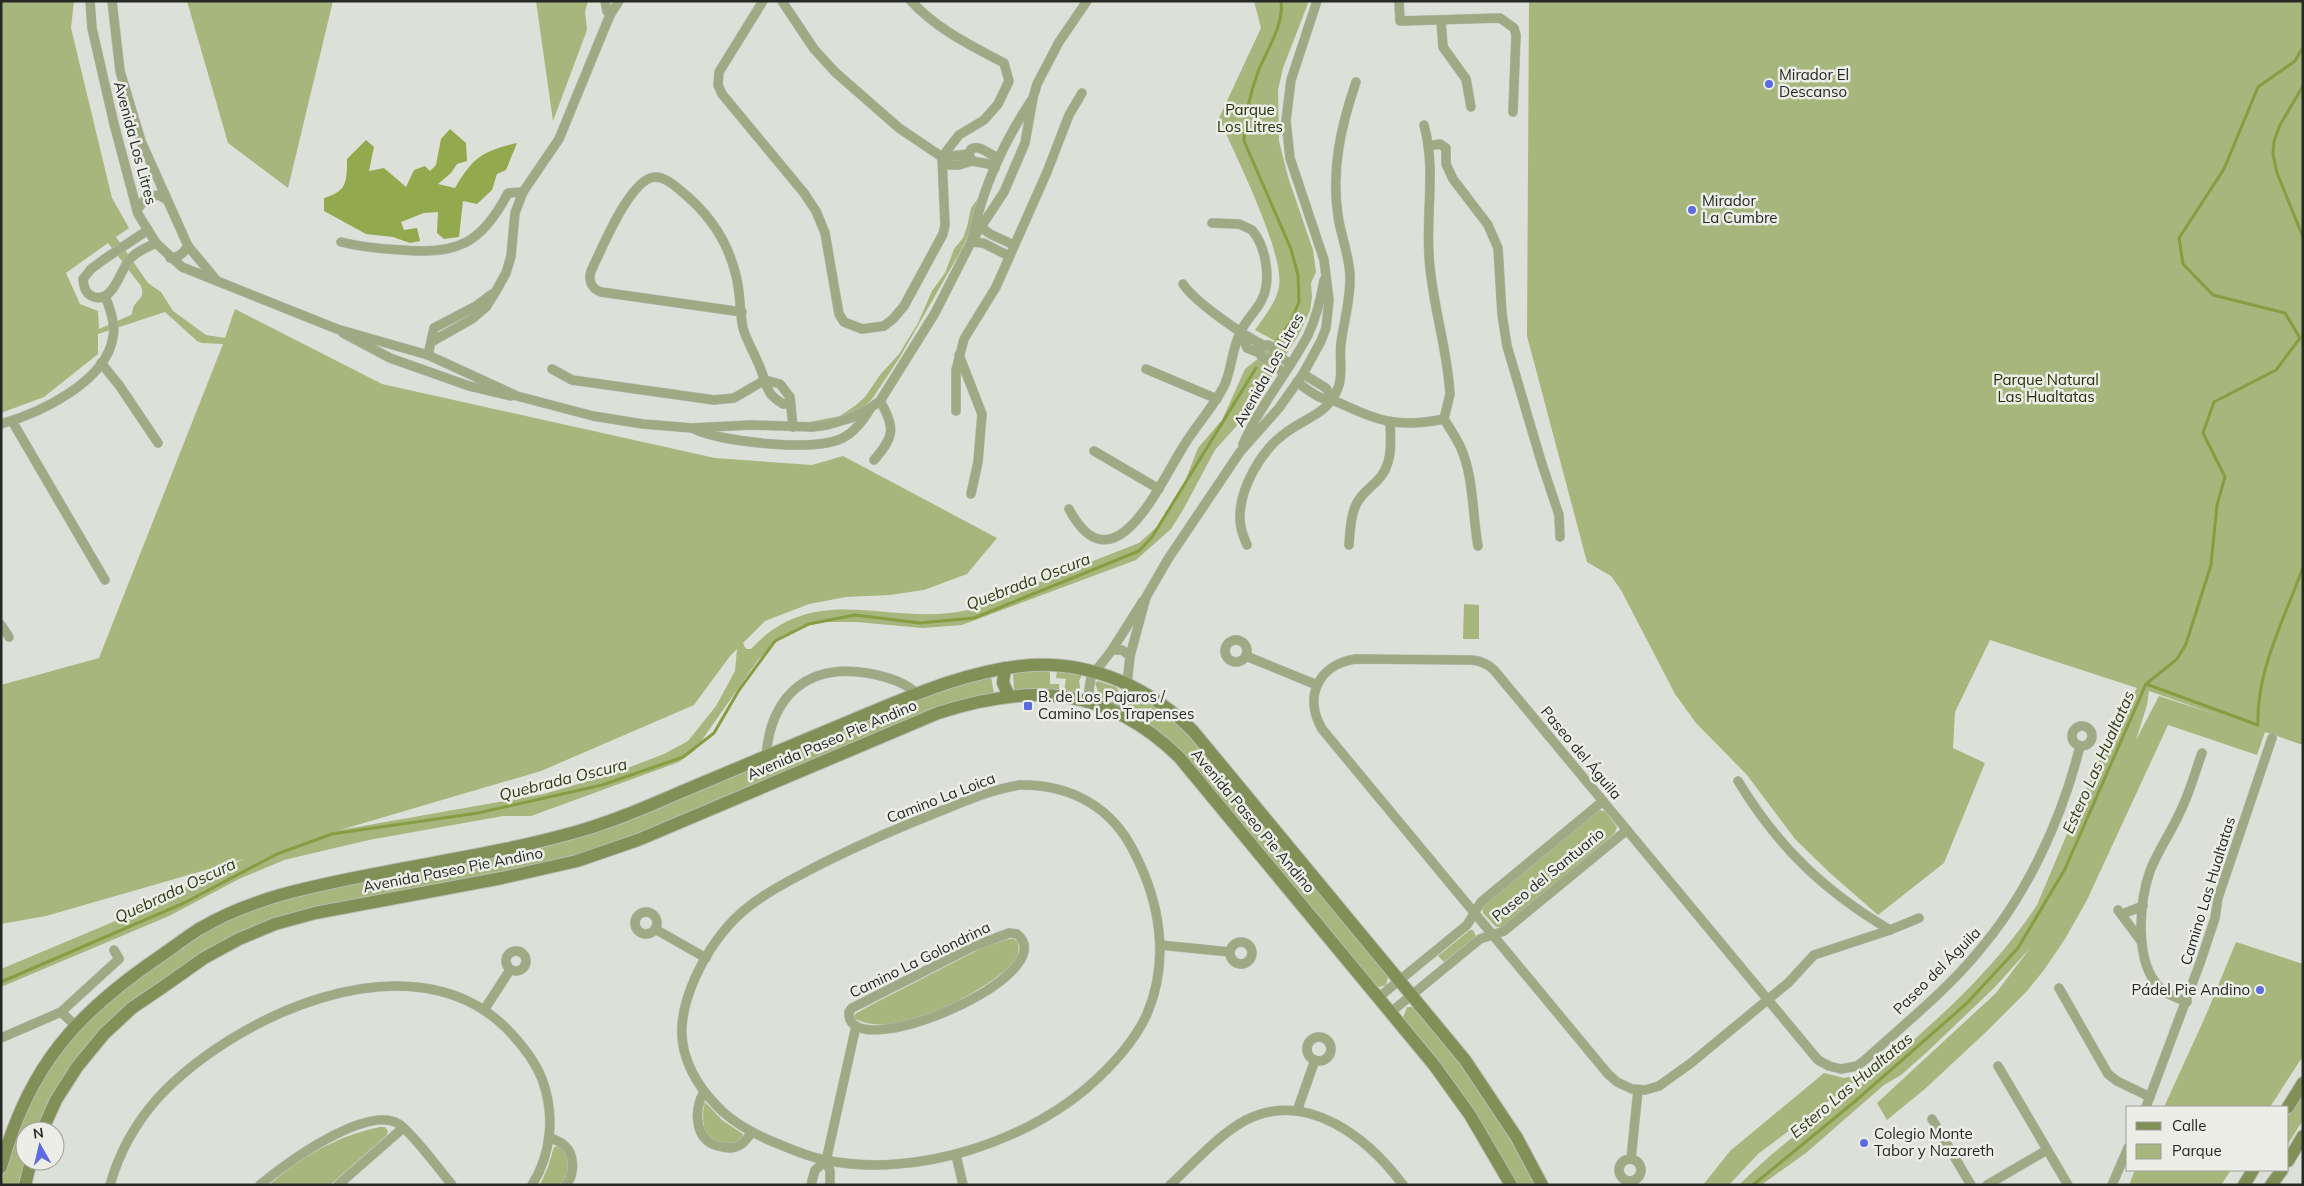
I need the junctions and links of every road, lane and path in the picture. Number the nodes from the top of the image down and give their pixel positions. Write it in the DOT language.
graph roads {
  1 [pos="90,1"];
  2 [pos="112,1"];
  3 [pos="605,1"];
  4 [pos="619,1"];
  5 [pos="763,1"];
  6 [pos="782,1"];
  7 [pos="911,1"];
  8 [pos="1087,1"];
  9 [pos="1095,1"];
  10 [pos="1317,1"];
  11 [pos="1399,1"];
  12 [pos="1078,15"];
  13 [pos="610,16"];
  14 [pos="1441,20"];
  15 [pos="1356,82"];
  16 [pos="1082,93"];
  17 [pos="1033,98"];
  18 [pos="1472,106"];
  19 [pos="1513,112"];
  20 [pos="1424,125"];
  21 [pos="1013,129"];
  22 [pos="1027,134"];
  23 [pos="1428,146"];
  24 [pos="942,157"];
  25 [pos="971,157"];
  26 [pos="999,158"];
  27 [pos="995,168"];
  28 [pos="523,192"];
  29 [pos="168,200"];
  30 [pos="981,204"];
  31 [pos="137,210"];
  32 [pos="994,211"];
  33 [pos="1212,222"];
  34 [pos="982,228"];
  35 [pos="148,230"];
  36 [pos="341,242"];
  37 [pos="971,242"];
  38 [pos="156,243"];
  39 [pos="1014,245"];
  40 [pos="188,246"];
  41 [pos="1010,256"];
  42 [pos="170,258"];
  43 [pos="1326,272"];
  44 [pos="219,283"];
  45 [pos="1183,284"];
  46 [pos="105,296"];
  47 [pos="742,312"];
  48 [pos="337,329"];
  49 [pos="1240,331"];
  50 [pos="1308,334"];
  51 [pos="377,340"];
  52 [pos="1321,341"];
  53 [pos="371,349"];
  54 [pos="959,354"];
  55 [pos="428,355"];
  56 [pos="1271,355"];
  57 [pos="101,363"];
  58 [pos="1290,364"];
  59 [pos="552,369"];
  60 [pos="1146,369"];
  61 [pos="1284,374"];
  62 [pos="473,375"];
  63 [pos="1300,378"];
  64 [pos="765,380"];
  65 [pos="468,386"];
  66 [pos="517,396"];
  67 [pos="1268,397"];
  68 [pos="1217,399"];
  69 [pos="1333,400"];
  70 [pos="880,401"];
  71 [pos="789,403"];
  72 [pos="870,408"];
  73 [pos="1280,408"];
  74 [pos="956,411"];
  75 [pos="1444,419"];
  76 [pos="840,420"];
  77 [pos="12,421"];
  78 [pos="1390,423"];
  79 [pos="1,424"];
  80 [pos="751,425"];
  81 [pos="792,427"];
  82 [pos="692,428"];
  83 [pos="847,434"];
  84 [pos="749,441"];
  85 [pos="158,443"];
  86 [pos="1094,451"];
  87 [pos="1240,452"];
  88 [pos="874,460"];
  89 [pos="1159,489"];
  90 [pos="971,494"];
  91 [pos="1069,509"];
  92 [pos="1560,537"];
  93 [pos="1246,545"];
  94 [pos="1349,545"];
  95 [pos="1478,546"];
  96 [pos="105,580"];
  97 [pos="1146,597"];
  98 [pos="1,625"];
  99 [pos="9,637"];
  100 [pos="1112,650"];
  101 [pos="1130,656"];
  102 [pos="1246,656"];
  103 [pos="1005,668"];
  104 [pos="1094,672"];
  105 [pos="1127,683"];
  106 [pos="1317,686"];
  107 [pos="916,693"];
  108 [pos="1008,696"];
  109 [pos="1092,703"];
  110 [pos="1110,709"];
  111 [pos="2272,738"];
  112 [pos="2080,746"];
  113 [pos="2202,753"];
  114 [pos="766,756"];
  115 [pos="1738,781"];
  116 [pos="1602,801"];
  117 [pos="1627,830"];
  118 [pos="2143,906"];
  119 [pos="1474,913"];
  120 [pos="1918,918"];
  121 [pos="655,929"];
  122 [pos="1890,930"];
  123 [pos="1492,934"];
  124 [pos="2141,941"];
  125 [pos="1160,945"];
  126 [pos="114,950"];
  127 [pos="1230,952"];
  128 [pos="706,958"];
  129 [pos="510,970"];
  130 [pos="1400,980"];
  131 [pos="2059,988"];
  132 [pos="1412,995"];
  133 [pos="1379,997"];
  134 [pos="1768,1000"];
  135 [pos="2187,1002"];
  136 [pos="484,1010"];
  137 [pos="61,1012"];
  138 [pos="1391,1012"];
  139 [pos="75,1025"];
  140 [pos="856,1026"];
  141 [pos="1,1038"];
  142 [pos="1315,1060"];
  143 [pos="1998,1066"];
  144 [pos="2303,1083"];
  145 [pos="1638,1090"];
  146 [pos="704,1091"];
  147 [pos="2150,1097"];
  148 [pos="2146,1106"];
  149 [pos="2289,1106"];
  150 [pos="1298,1111"];
  151 [pos="1932,1119"];
  152 [pos="47,1121"];
  153 [pos="403,1128"];
  154 [pos="752,1132"];
  155 [pos="2303,1136"];
  156 [pos="549,1137"];
  157 [pos="2047,1150"];
  158 [pos="3,1153"];
  159 [pos="2126,1153"];
  160 [pos="956,1155"];
  161 [pos="1631,1159"];
  162 [pos="2289,1159"];
  163 [pos="826,1161"];
  164 [pos="1,1167"];
  165 [pos="28,1171"];
  166 [pos="2252,1171"];
  167 [pos="2281,1171"];
  168 [pos="25,1185"];
  169 [pos="110,1185"];
  170 [pos="260,1185"];
  171 [pos="338,1185"];
  172 [pos="452,1185"];
  173 [pos="532,1185"];
  174 [pos="566,1185"];
  175 [pos="811,1185"];
  176 [pos="830,1185"];
  177 [pos="963,1185"];
  178 [pos="1170,1185"];
  179 [pos="1403,1185"];
  180 [pos="1511,1185"];
  181 [pos="1542,1185"];
  182 [pos="1971,1185"];
  183 [pos="1987,1185"];
  184 [pos="2068,1185"];
  185 [pos="2112,1185"];
  186 [pos="2244,1185"];
  187 [pos="2271,1185"];
  1 -- 31 [label="street, Avenida Los Litres"];
  2 -- 29 [label="street, Avenida Los Litres"];
  3 -- 13 [label="street"];
  4 -- 13 [label="street"];
  5 -- 24 [label="street"];
  6 -- 24 [label="street"];
  7 -- 24 [label="street"];
  8 -- 12 [label="street, Avenida Los Litres"];
  9 -- 12 [label="street, Avenida Los Litres"];
  10 -- 43 [label="street, Avenida Los Litres"];
  11 -- 14 [label="street"];
  12 -- 17 [label="street, Avenida Los Litres"];
  13 -- 28 [label="street"];
  14 -- 18 [label="street"];
  14 -- 19 [label="street"];
  15 -- 69 [label="street"];
  16 -- 39 [label="street"];
  17 -- 21 [label="street, Avenida Los Litres"];
  17 -- 22 [label="street, Avenida Los Litres"];
  20 -- 23 [label="street"];
  21 -- 22 [label="street"];
  21 -- 26 [label="street, Avenida Los Litres"];
  22 -- 32 [label="street, Avenida Los Litres"];
  23 -- 75 [label="street"];
  23 -- 92 [label="street"];
  24 -- 25 [label="street"];
  25 -- 26 [label="street"];
  25 -- 27 [label="street"];
  26 -- 27 [label="street, Avenida Los Litres"];
  27 -- 30 [label="street, Avenida Los Litres"];
  28 -- 36 [label="street"];
  28 -- 55 [label="street"];
  29 -- 31 [label="street"];
  29 -- 40 [label="street, Avenida Los Litres"];
  30 -- 32 [label="street"];
  30 -- 37 [label="street, Avenida Los Litres"];
  31 -- 35 [label="street, Avenida Los Litres"];
  32 -- 34 [label="street, Avenida Los Litres"];
  33 -- 49 [label="street"];
  34 -- 37 [label="street, Avenida Los Litres"];
  34 -- 39 [label="street"];
  35 -- 38 [label="street, Avenida Los Litres"];
  35 -- 46 [label="street"];
  37 -- 41 [label="street"];
  37 -- 70 [label="street, Avenida Los Litres"];
  38 -- 42 [label="street, Avenida Los Litres"];
  38 -- 46 [label="street"];
  39 -- 41 [label="street"];
  40 -- 42 [label="street"];
  40 -- 44 [label="street, Avenida Los Litres"];
  41 -- 54 [label="street"];
  42 -- 44 [label="street, Avenida Los Litres"];
  43 -- 50 [label="street, Avenida Los Litres"];
  43 -- 52 [label="street, Avenida Los Litres"];
  44 -- 48 [label="street, Avenida Los Litres"];
  45 -- 49 [label="street"];
  46 -- 57 [label="street"];
  47 -- 47 [label="street"];
  47 -- 64 [label="street"];
  48 -- 51 [label="street, Avenida Los Litres"];
  48 -- 53 [label="street, Avenida Los Litres"];
  49 -- 56 [label="street"];
  49 -- 68 [label="street"];
  50 -- 52 [label="street"];
  50 -- 58 [label="street, Avenida Los Litres"];
  51 -- 53 [label="street"];
  51 -- 55 [label="street, Avenida Los Litres"];
  52 -- 63 [label="street, Avenida Los Litres"];
  53 -- 65 [label="street, Avenida Los Litres"];
  54 -- 74 [label="street"];
  54 -- 90 [label="street"];
  55 -- 62 [label="street, Avenida Los Litres"];
  56 -- 58 [label="street"];
  56 -- 61 [label="street"];
  57 -- 77 [label="street"];
  57 -- 85 [label="street"];
  58 -- 61 [label="street, Avenida Los Litres"];
  59 -- 64 [label="street"];
  60 -- 68 [label="street"];
  61 -- 67 [label="street, Avenida Los Litres"];
  62 -- 65 [label="street"];
  62 -- 66 [label="street, Avenida Los Litres"];
  63 -- 69 [label="street"];
  63 -- 73 [label="street, Avenida Los Litres"];
  64 -- 71 [label="street"];
  64 -- 71 [label="street"];
  65 -- 66 [label="street, Avenida Los Litres"];
  66 -- 82 [label="street, Avenida Los Litres"];
  67 -- 73 [label="street"];
  67 -- 87 [label="street, Avenida Los Litres"];
  68 -- 89 [label="street"];
  69 -- 78 [label="street"];
  69 -- 93 [label="street"];
  70 -- 72 [label="street, Avenida Los Litres"];
  70 -- 88 [label="street"];
  71 -- 81 [label="street"];
  72 -- 76 [label="street, Avenida Los Litres"];
  72 -- 83 [label="street, Avenida Los Litres"];
  73 -- 87 [label="street, Avenida Los Litres"];
  75 -- 78 [label="street"];
  75 -- 95 [label="street"];
  76 -- 81 [label="street, Avenida Los Litres"];
  76 -- 83 [label="street"];
  77 -- 79 [label="street"];
  77 -- 96 [label="street"];
  78 -- 94 [label="street"];
  80 -- 81 [label="street, Avenida Los Litres"];
  80 -- 82 [label="street, Avenida Los Litres"];
  80 -- 84 [label="street"];
  82 -- 84 [label="street, Avenida Los Litres"];
  83 -- 84 [label="street, Avenida Los Litres"];
  86 -- 89 [label="street"];
  87 -- 97 [label="street, Avenida Los Litres"];
  89 -- 91 [label="street"];
  97 -- 100 [label="street, Avenida Los Litres"];
  97 -- 101 [label="street, Avenida Los Litres"];
  98 -- 99 [label="street"];
  100 -- 101 [label="street"];
  100 -- 104 [label="street, Avenida Los Litres"];
  101 -- 105 [label="street, Avenida Los Litres"];
  102 -- 106 [label="street"];
  103 -- 104 [label="main road, Avenida Paseo Pie Andino"];
  103 -- 107 [label="main road, Avenida Paseo Pie Andino"];
  103 -- 108 [label="main road"];
  104 -- 105 [label="main road, Avenida Paseo Pie Andino"];
  104 -- 109 [label="street"];
  105 -- 110 [label="street, Avenida Los Litres"];
  105 -- 130 [label="main road, Avenida Paseo Pie Andino"];
  106 -- 116 [label="street, Paseo del Águila"];
  106 -- 119 [label="street"];
  107 -- 114 [label="main road, Avenida Paseo Pie Andino"];
  107 -- 114 [label="street, Avenida Paseo Pie Andino"];
  108 -- 109 [label="main road, Avenida Paseo Pie Andino"];
  108 -- 152 [label="main road, Avenida Paseo Pie Andino"];
  109 -- 110 [label="main road, Avenida Paseo Pie Andino"];
  110 -- 133 [label="main road, Avenida Paseo Pie Andino"];
  111 -- 135 [label="street, Camino Las Hualtatas"];
  112 -- 134 [label="street, Paseo del Águila"];
  113 -- 118 [label="street"];
  114 -- 139 [label="main road, Avenida Paseo Pie Andino"];
  115 -- 122 [label="street"];
  116 -- 117 [label="street, Paseo del Águila"];
  116 -- 119 [label="street, Paseo del Santuario"];
  117 -- 123 [label="street, Paseo del Santuario"];
  117 -- 134 [label="street, Paseo del Águila"];
  118 -- 124 [label="street"];
  118 -- 124 [label="street"];
  119 -- 123 [label="street"];
  119 -- 130 [label="street, Paseo del Santuario"];
  120 -- 122 [label="street"];
  121 -- 128 [label="street"];
  122 -- 134 [label="street"];
  123 -- 132 [label="street, Paseo del Santuario"];
  123 -- 145 [label="street"];
  124 -- 135 [label="street"];
  125 -- 127 [label="street"];
  125 -- 128 [label="street, Camino La Loica"];
  125 -- 160 [label="street, Camino La Loica"];
  126 -- 137 [label="street"];
  128 -- 146 [label="street, Camino La Loica"];
  129 -- 136 [label="street"];
  130 -- 132 [label="main road, Avenida Paseo Pie Andino"];
  130 -- 133 [label="street, Paseo del Santuario"];
  131 -- 147 [label="street"];
  132 -- 138 [label="street, Paseo del Santuario"];
  132 -- 181 [label="main road, Avenida Paseo Pie Andino"];
  133 -- 138 [label="main road, Avenida Paseo Pie Andino"];
  134 -- 145 [label="street"];
  135 -- 147 [label="street, Camino Las Hualtatas"];
  136 -- 156 [label="street"];
  136 -- 169 [label="street"];
  137 -- 139 [label="street"];
  137 -- 141 [label="street"];
  138 -- 180 [label="main road, Avenida Paseo Pie Andino"];
  139 -- 158 [label="main road, Avenida Paseo Pie Andino"];
  140 -- 140 [label="street, Camino La Golondrina"];
  140 -- 163 [label="street"];
  142 -- 150 [label="street"];
  143 -- 157 [label="street"];
  144 -- 149 [label="main road"];
  145 -- 161 [label="street"];
  146 -- 154 [label="street, Camino La Loica"];
  146 -- 154 [label="street"];
  147 -- 148 [label="street, Camino Las Hualtatas"];
  150 -- 178 [label="street"];
  150 -- 179 [label="street"];
  151 -- 182 [label="street"];
  153 -- 170 [label="street"];
  153 -- 171 [label="street"];
  153 -- 172 [label="street"];
  154 -- 163 [label="street, Camino La Loica"];
  155 -- 162 [label="main road"];
  156 -- 173 [label="street"];
  156 -- 174 [label="street"];
  157 -- 183 [label="street"];
  157 -- 184 [label="street"];
  158 -- 164 [label="main road, Avenida Paseo Pie Andino"];
  159 -- 185 [label="street"];
  160 -- 163 [label="street, Camino La Loica"];
  160 -- 177 [label="street"];
  163 -- 175 [label="street"];
  163 -- 176 [label="street"];
  165 -- 168 [label="main road"];
  166 -- 186 [label="main road"];
  167 -- 187 [label="main road"];
}
